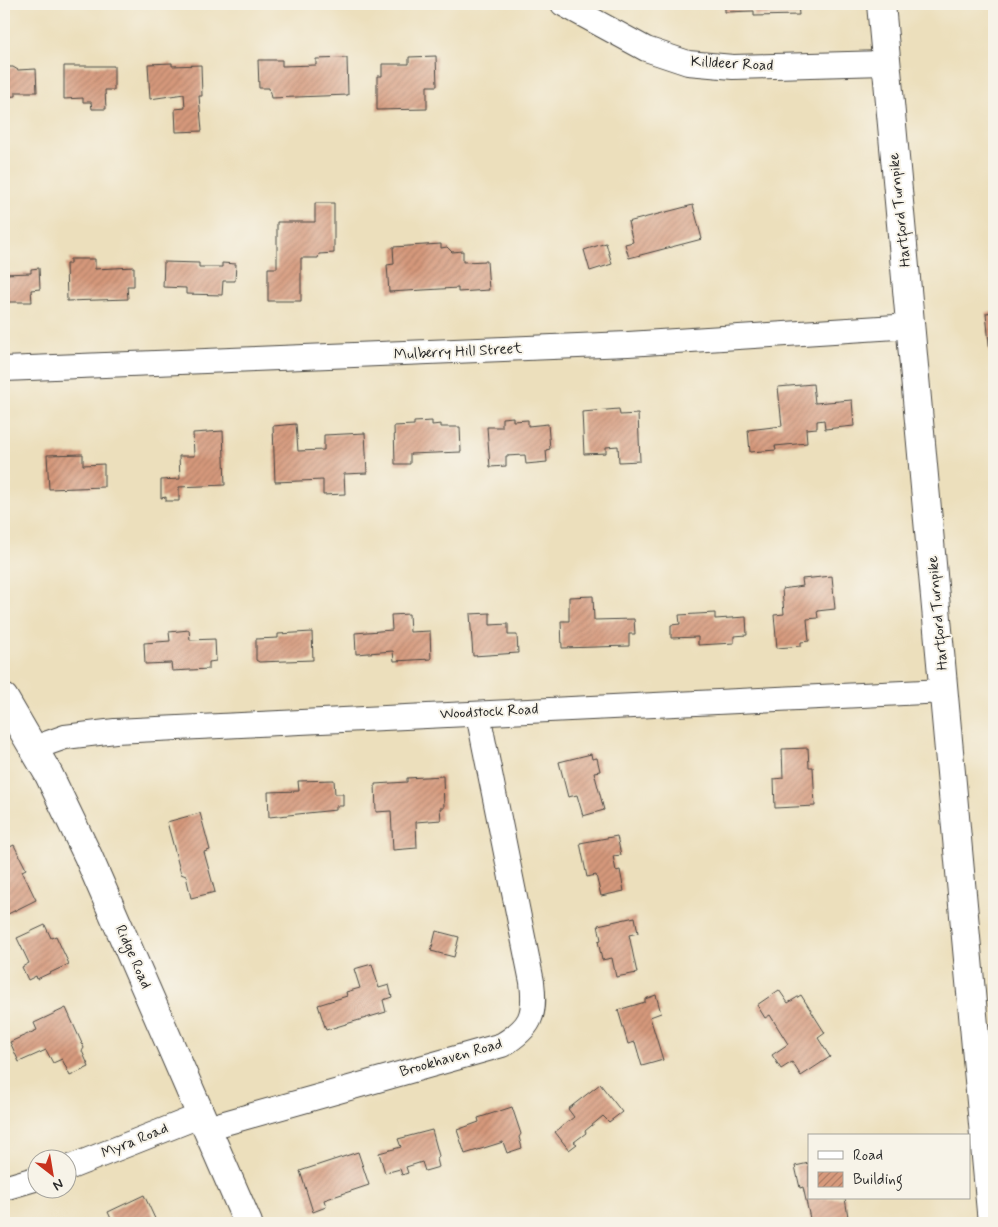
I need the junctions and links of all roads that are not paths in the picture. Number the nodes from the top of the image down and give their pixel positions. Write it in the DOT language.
graph roads {
  1 [pos="563,4"];
  2 [pos="881,4"];
  3 [pos="885,63"];
  4 [pos="912,326"];
  5 [pos="4,369"];
  6 [pos="945,691"];
  7 [pos="6,706"];
  8 [pos="478,714"];
  9 [pos="34,748"];
  10 [pos="204,1121"];
  11 [pos="78,1165"];
  12 [pos="28,1181"];
  13 [pos="4,1188"];
  14 [pos="248,1223"];
  15 [pos="992,1223"];
  1 -- 3 [label="street, Killdeer Road"];
  2 -- 3 [label="main road, Hartford Turnpike"];
  3 -- 4 [label="main road, Hartford Turnpike"];
  4 -- 5 [label="street, Mulberry Hill Street"];
  4 -- 6 [label="main road, Hartford Turnpike"];
  6 -- 8 [label="street, Woodstock Road"];
  6 -- 15 [label="main road, Hartford Turnpike"];
  7 -- 9 [label="main road, Ridge Road"];
  8 -- 9 [label="street, Woodstock Road"];
  8 -- 10 [label="street, Brookhaven Road"];
  9 -- 10 [label="main road, Ridge Road"];
  10 -- 11 [label="street, Myra Road"];
  10 -- 14 [label="main road, Ridge Road"];
  12 -- 13 [label="street"];
}
